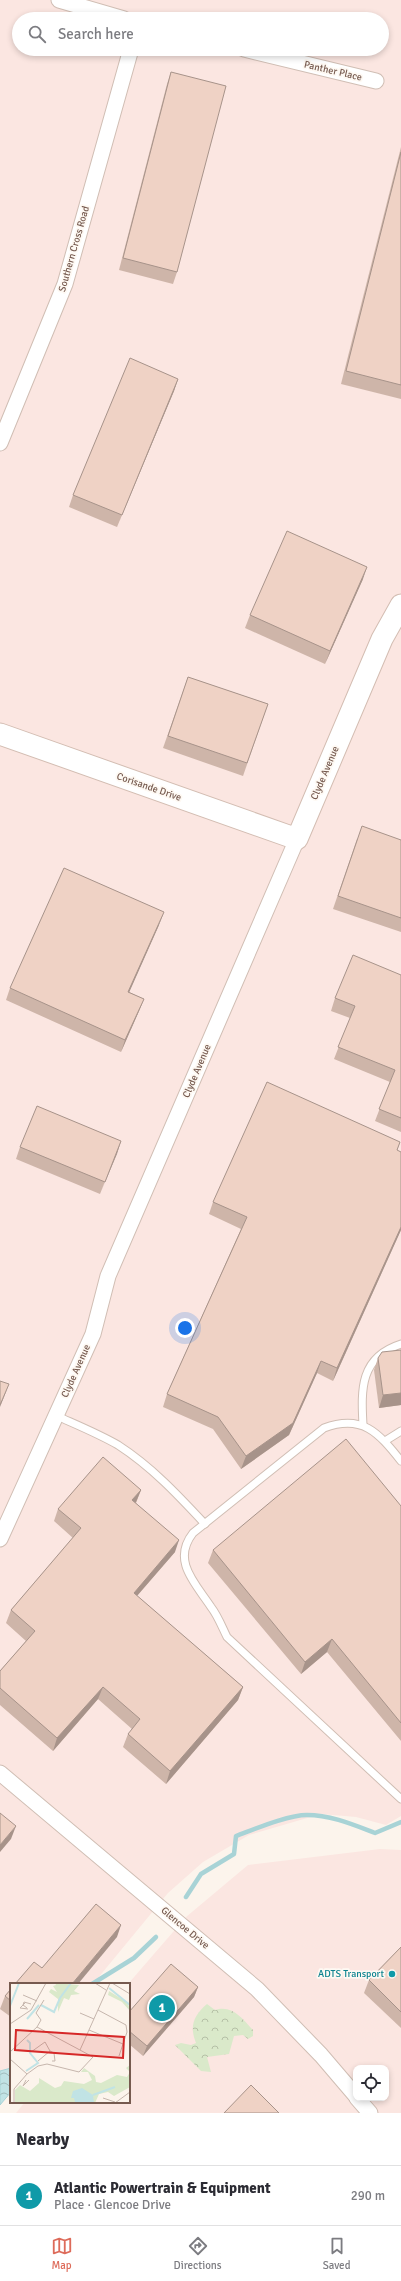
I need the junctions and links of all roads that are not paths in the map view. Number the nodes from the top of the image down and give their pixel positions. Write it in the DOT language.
graph roads {
  1 [pos="59,0"];
  2 [pos="100,12"];
  3 [pos="128,56"];
  4 [pos="273,56"];
  5 [pos="376,81"];
  6 [pos="0,443"];
  7 [pos="401,605"];
  8 [pos="0,734"];
  9 [pos="297,839"];
  10 [pos="401,1344"];
  11 [pos="57,1416"];
  12 [pos="363,1425"];
  13 [pos="401,1431"];
  14 [pos="385,1441"];
  15 [pos="401,1461"];
  16 [pos="205,1524"];
  17 [pos="0,1539"];
  18 [pos="0,1773"];
  19 [pos="401,1798"];
  20 [pos="353,2092"];
  21 [pos="360,2101"];
  22 [pos="370,2113"];
  1 -- 2 [label="street"];
  3 -- 6 [label="street, Southern Cross Road"];
  4 -- 5 [label="street, Panther Place"];
  7 -- 9 [label="street, Clyde Avenue"];
  8 -- 9 [label="street, Corisande Drive"];
  9 -- 11 [label="street, Clyde Avenue"];
  10 -- 12 [label="lane"];
  11 -- 16 [label="lane"];
  11 -- 17 [label="street, Clyde Avenue"];
  12 -- 14 [label="lane"];
  12 -- 16 [label="lane"];
  13 -- 14 [label="lane"];
  14 -- 15 [label="lane"];
  16 -- 19 [label="lane"];
  18 -- 20 [label="street, Glencoe Drive"];
  21 -- 22 [label="street, Glencoe Drive"];
}
